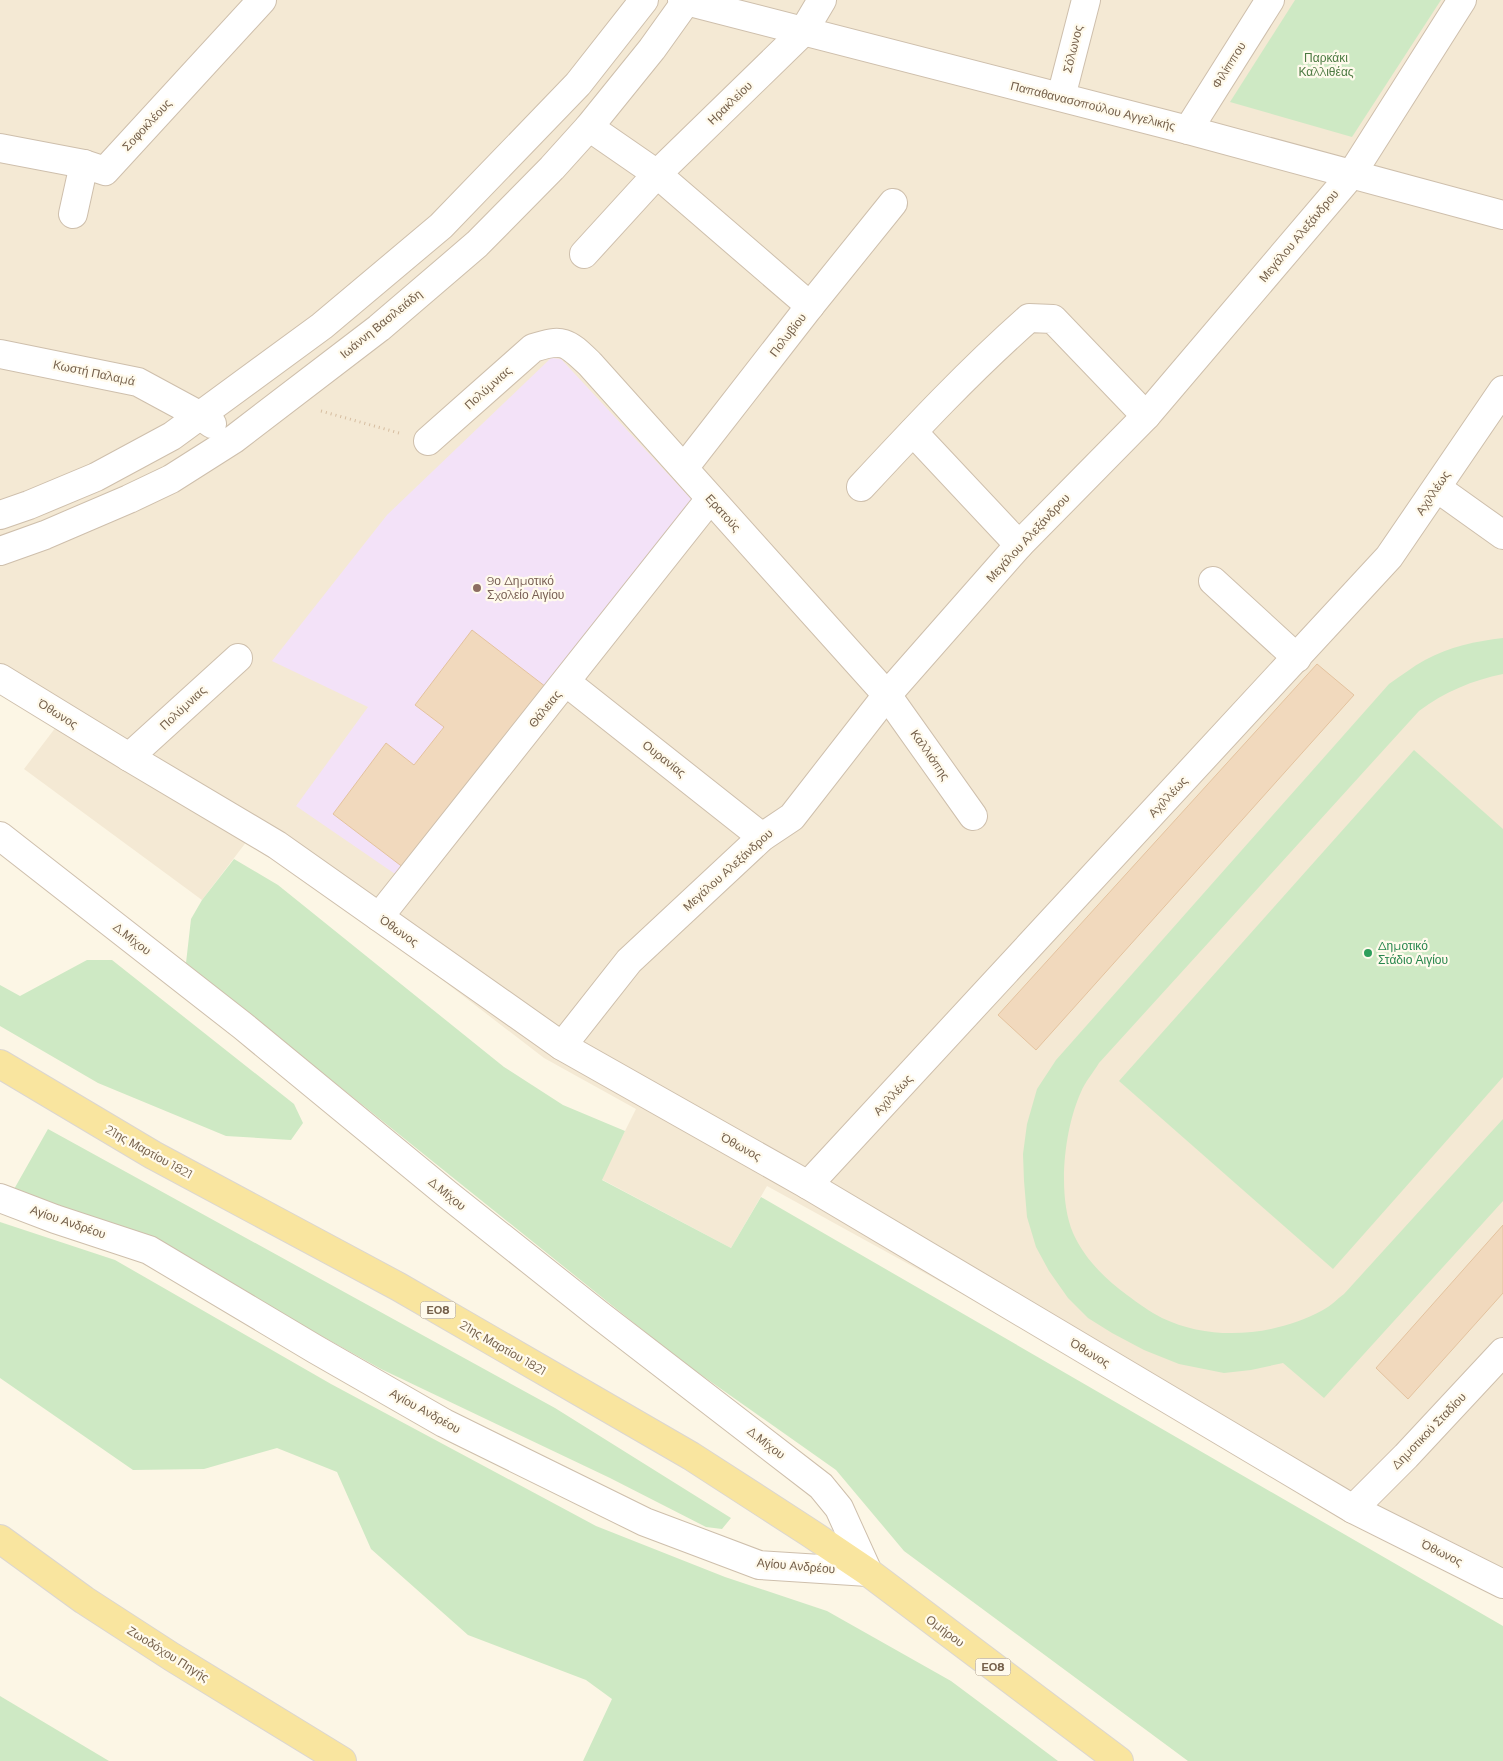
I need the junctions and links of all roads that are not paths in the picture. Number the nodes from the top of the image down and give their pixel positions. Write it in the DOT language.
graph roads {
  1 [pos="262,0"];
  2 [pos="644,0"];
  3 [pos="685,0"];
  4 [pos="822,0"];
  5 [pos="1086,0"];
  6 [pos="1270,0"];
  7 [pos="1462,0"];
  8 [pos="803,32"];
  9 [pos="1061,97"];
  10 [pos="589,127"];
  11 [pos="1188,130"];
  12 [pos="0,148"];
  13 [pos="84,164"];
  14 [pos="657,174"];
  15 [pos="1351,175"];
  16 [pos="893,203"];
  17 [pos="73,214"];
  18 [pos="1503,215"];
  19 [pos="584,254"];
  20 [pos="810,306"];
  21 [pos="552,342"];
  22 [pos="0,354"];
  23 [pos="1503,390"];
  24 [pos="199,415"];
  25 [pos="1146,416"];
  26 [pos="913,432"];
  27 [pos="234,439"];
  28 [pos="428,441"];
  29 [pos="684,468"];
  30 [pos="861,487"];
  31 [pos="1437,488"];
  32 [pos="710,500"];
  33 [pos="0,515"];
  34 [pos="1503,535"];
  35 [pos="1020,545"];
  36 [pos="0,551"];
  37 [pos="1213,581"];
  38 [pos="238,658"];
  39 [pos="1297,658"];
  40 [pos="0,678"];
  41 [pos="566,682"];
  42 [pos="887,695"];
  43 [pos="129,757"];
  44 [pos="973,816"];
  45 [pos="0,836"];
  46 [pos="762,837"];
  47 [pos="379,917"];
  48 [pos="562,1046"];
  49 [pos="0,1064"];
  50 [pos="808,1185"];
  51 [pos="0,1198"];
  52 [pos="1503,1352"];
  53 [pos="1353,1509"];
  54 [pos="0,1539"];
  55 [pos="868,1572"];
  56 [pos="1503,1584"];
  57 [pos="342,1761"];
  58 [pos="1119,1761"];
  1 -- 13 [label="street, Σοφοκλέους"];
  2 -- 24 [label="street"];
  3 -- 8 [label="street, Παπαθανασοπούλου Αγγελικής"];
  3 -- 10 [label="street, Ιωάννη Βασιλειάδη"];
  4 -- 8 [label="street, Ηρακλείου"];
  5 -- 9 [label="street, Σόλωνος"];
  6 -- 11 [label="street, Φιλίππου"];
  7 -- 15 [label="street, Μεγάλου Αλεξάνδρου"];
  8 -- 9 [label="street, Παπαθανασοπούλου Αγγελικής"];
  8 -- 14 [label="street, Ηρακλείου"];
  9 -- 11 [label="street, Παπαθανασοπούλου Αγγελικής"];
  10 -- 14 [label="street"];
  10 -- 27 [label="street, Ιωάννη Βασιλειάδη"];
  11 -- 15 [label="street, Παπαθανασοπούλου Αγγελικής"];
  12 -- 13 [label="street, Σοφοκλέους"];
  13 -- 17 [label="street"];
  14 -- 19 [label="street, Ηρακλείου"];
  14 -- 20 [label="street"];
  15 -- 18 [label="street, Παπαθανασοπούλου Αγγελικής"];
  15 -- 25 [label="street, Μεγάλου Αλεξάνδρου"];
  16 -- 20 [label="street, Πολυβίου"];
  20 -- 29 [label="street, Πολυβίου"];
  21 -- 28 [label="street, Πολύμνιας"];
  21 -- 29 [label="street, Ερατούς"];
  22 -- 24 [label="street, Κωστή Παλαμά"];
  23 -- 31 [label="street, Αχιλλέως"];
  24 -- 27 [label="street, Κωστή Παλαμά"];
  24 -- 33 [label="street"];
  25 -- 26 [label="street"];
  25 -- 35 [label="street, Μεγάλου Αλεξάνδρου"];
  26 -- 30 [label="street"];
  26 -- 35 [label="street"];
  27 -- 36 [label="street, Ιωάννη Βασιλειάδη"];
  29 -- 32 [label="street, Ερατούς"];
  31 -- 34 [label="street"];
  31 -- 39 [label="street, Αχιλλέως"];
  32 -- 41 [label="street, Θάλειας"];
  32 -- 42 [label="street, Ερατούς"];
  35 -- 42 [label="street, Μεγάλου Αλεξάνδρου"];
  37 -- 39 [label="street"];
  38 -- 43 [label="street, Πολύμνιας"];
  39 -- 50 [label="street, Αχιλλέως"];
  40 -- 43 [label="street, Όθωνος"];
  41 -- 46 [label="street, Ουρανίας"];
  41 -- 47 [label="street, Θάλειας"];
  42 -- 44 [label="street, Καλλιόπης"];
  42 -- 46 [label="street, Μεγάλου Αλεξάνδρου"];
  43 -- 47 [label="street, Όθωνος"];
  45 -- 55 [label="street, Δ.Μίχου"];
  46 -- 48 [label="street, Μεγάλου Αλεξάνδρου"];
  47 -- 48 [label="street, Όθωνος"];
  48 -- 50 [label="street, Όθωνος"];
  49 -- 55 [label="main road, 21ης Μαρτίου 1821 / ΕΟ8"];
  50 -- 53 [label="street, Όθωνος"];
  51 -- 55 [label="street, Αγίου Ανδρέου"];
  52 -- 53 [label="street, Δημοτικού Σταδίου"];
  53 -- 56 [label="street, Όθωνος"];
  54 -- 57 [label="main road, Ζωοδόχου Πηγής"];
  55 -- 58 [label="main road, Ομήρου / ΕΟ8"];
}
